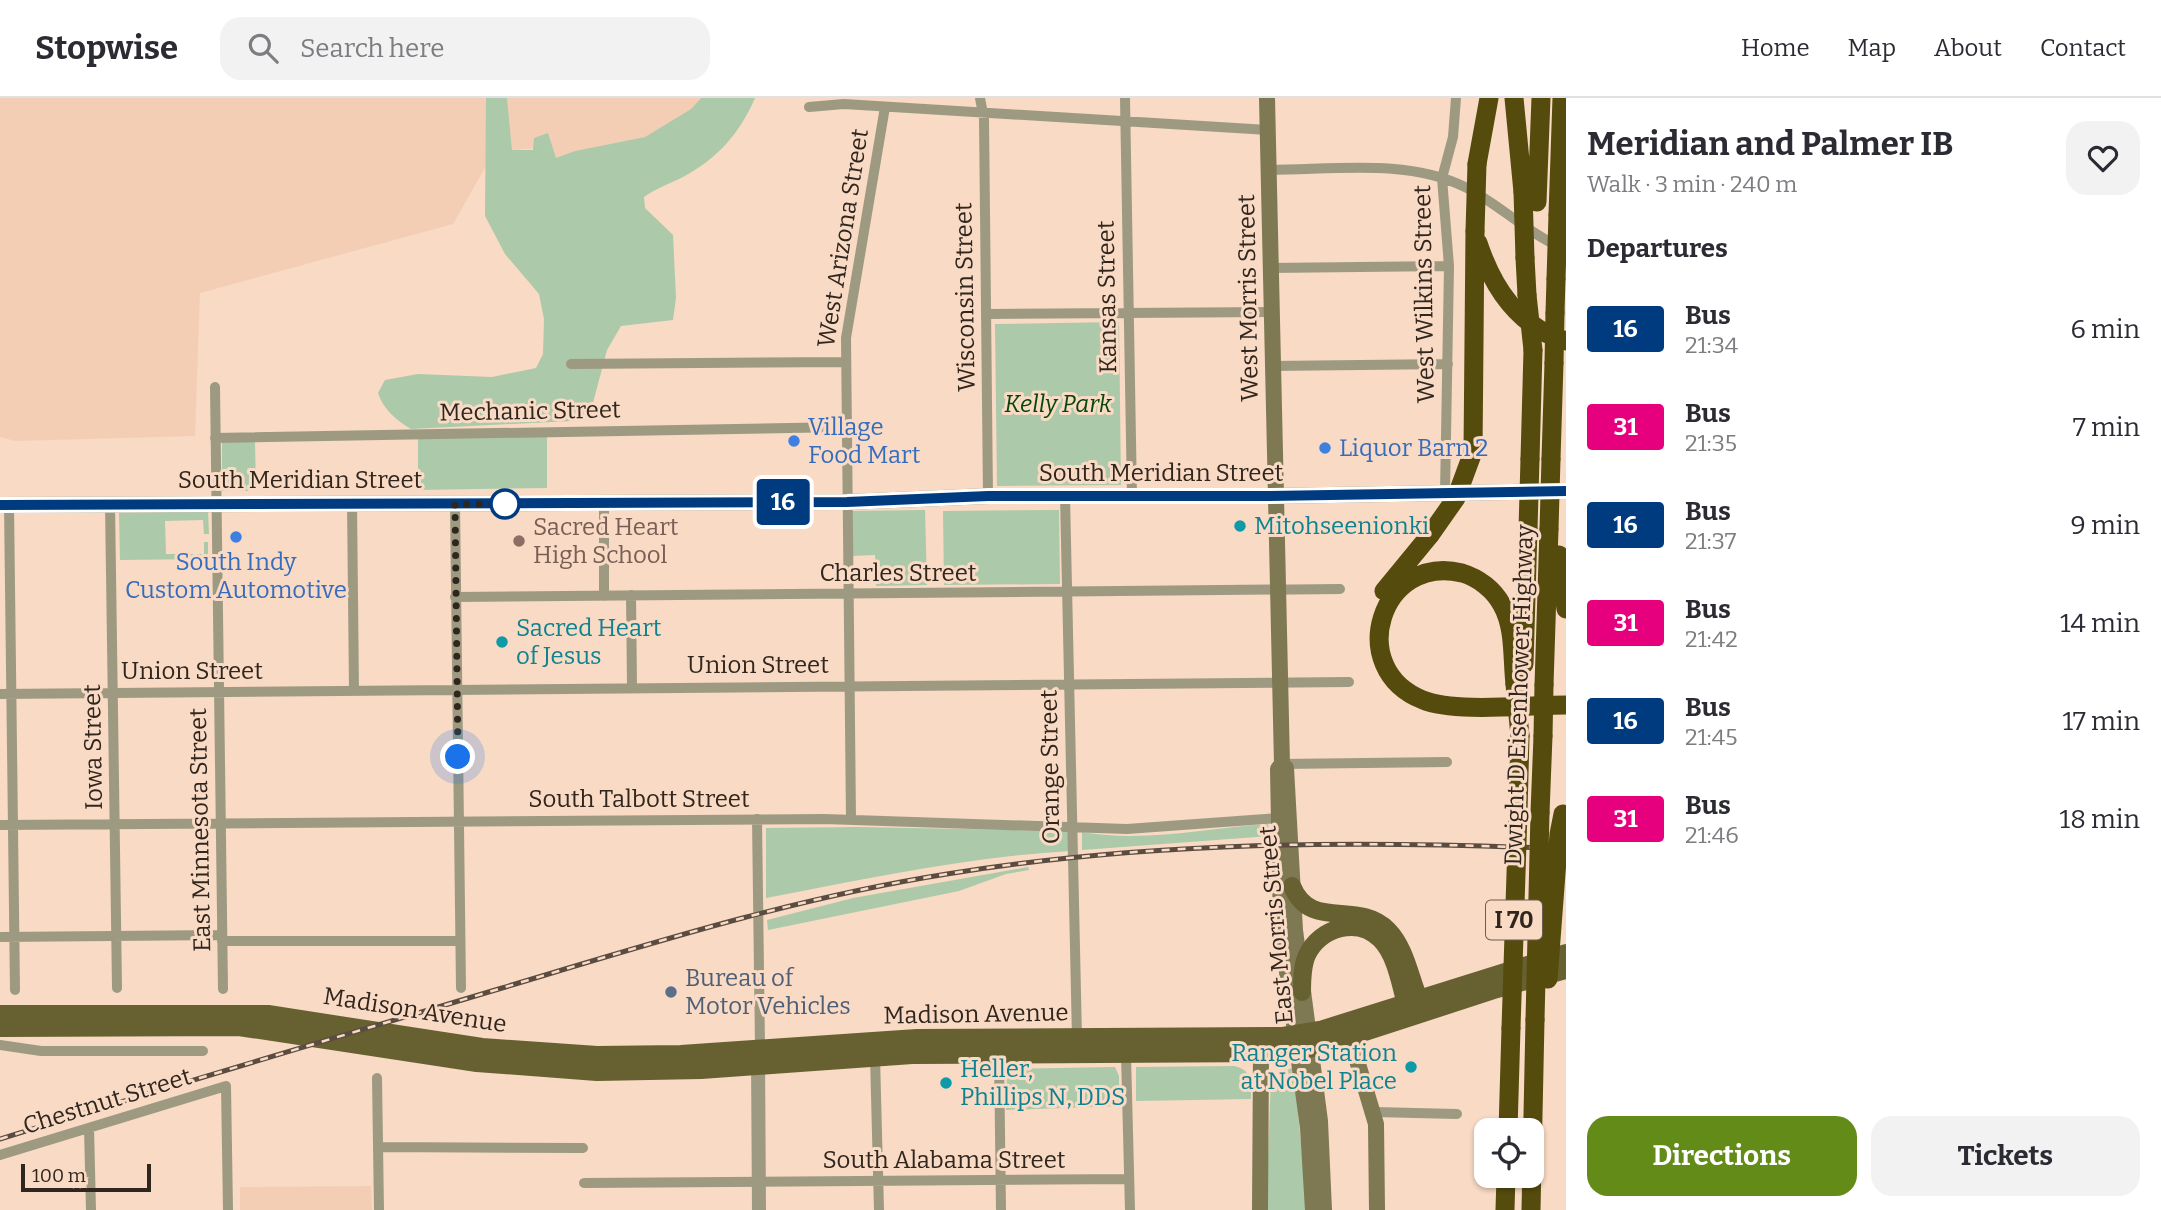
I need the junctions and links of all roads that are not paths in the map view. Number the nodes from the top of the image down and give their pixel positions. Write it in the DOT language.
graph roads {
  1 [pos="980,98"];
  2 [pos="1125,98"];
  3 [pos="1267,98"];
  4 [pos="1456,98"];
  5 [pos="1514,98"];
  6 [pos="1541,98"];
  7 [pos="1562,98"];
  8 [pos="1488,100"];
  9 [pos="809,107"];
  10 [pos="885,107"];
  11 [pos="983,113"];
  12 [pos="1125,121"];
  13 [pos="1268,130"];
  14 [pos="1268,170"];
  15 [pos="1442,178"];
  16 [pos="1530,197"];
  17 [pos="1475,232"];
  18 [pos="1566,250"];
  19 [pos="1449,266"];
  20 [pos="1270,268"];
  21 [pos="1271,312"];
  22 [pos="1129,313"];
  23 [pos="987,314"];
  24 [pos="1560,320"];
  25 [pos="1566,341"];
  26 [pos="846,362"];
  27 [pos="571,364"];
  28 [pos="1448,365"];
  29 [pos="1272,366"];
  30 [pos="215,387"];
  31 [pos="847,427"];
  32 [pos="215,438"];
  33 [pos="1566,491"];
  34 [pos="1444,492"];
  35 [pos="988,496"];
  36 [pos="1065,496"];
  37 [pos="1132,496"];
  38 [pos="1276,496"];
  39 [pos="352,502"];
  40 [pos="847,502"];
  41 [pos="216,503"];
  42 [pos="604,503"];
  43 [pos="110,504"];
  44 [pos="455,504"];
  45 [pos="4,505"];
  46 [pos="1553,530"];
  47 [pos="1340,589"];
  48 [pos="1278,590"];
  49 [pos="1068,593"];
  50 [pos="847,594"];
  51 [pos="631,595"];
  52 [pos="604,596"];
  53 [pos="455,597"];
  54 [pos="1566,609"];
  55 [pos="1280,682"];
  56 [pos="1349,682"];
  57 [pos="1070,684"];
  58 [pos="1519,684"];
  59 [pos="849,685"];
  60 [pos="632,687"];
  61 [pos="457,689"];
  62 [pos="354,691"];
  63 [pos="219,692"];
  64 [pos="113,693"];
  65 [pos="5,694"];
  66 [pos="1566,705"];
  67 [pos="1566,714"];
  68 [pos="1447,762"];
  69 [pos="1282,764"];
  70 [pos="1565,810"];
  71 [pos="1279,818"];
  72 [pos="757,819"];
  73 [pos="851,820"];
  74 [pos="458,821"];
  75 [pos="220,823"];
  76 [pos="115,824"];
  77 [pos="0,825"];
  78 [pos="13,825"];
  79 [pos="1073,827"];
  80 [pos="1292,886"];
  81 [pos="14,936"];
  82 [pos="116,936"];
  83 [pos="0,937"];
  84 [pos="222,938"];
  85 [pos="460,940"];
  86 [pos="1566,953"];
  87 [pos="1566,970"];
  88 [pos="117,988"];
  89 [pos="461,988"];
  90 [pos="223,989"];
  91 [pos="15,990"];
  92 [pos="1302,992"];
  93 [pos="1412,1002"];
  94 [pos="0,1014"];
  95 [pos="1539,1018"];
  96 [pos="0,1028"];
  97 [pos="1350,1037"];
  98 [pos="1077,1038"];
  99 [pos="1321,1038"];
  100 [pos="1284,1044"];
  101 [pos="0,1045"];
  102 [pos="203,1051"];
  103 [pos="999,1055"];
  104 [pos="1126,1055"];
  105 [pos="1261,1055"];
  106 [pos="759,1056"];
  107 [pos="875,1057"];
  108 [pos="377,1078"];
  109 [pos="1374,1112"];
  110 [pos="1457,1114"];
  111 [pos="1508,1118"];
  112 [pos="89,1128"];
  113 [pos="378,1147"];
  114 [pos="583,1148"];
  115 [pos="0,1155"];
  116 [pos="1129,1179"];
  117 [pos="759,1181"];
  118 [pos="1001,1181"];
  119 [pos="878,1182"];
  120 [pos="584,1183"];
  121 [pos="1506,1188"];
  122 [pos="91,1210"];
  123 [pos="228,1210"];
  124 [pos="379,1210"];
  125 [pos="759,1210"];
  126 [pos="879,1210"];
  127 [pos="1001,1210"];
  128 [pos="1130,1210"];
  129 [pos="1260,1210"];
  130 [pos="1313,1210"];
  131 [pos="1324,1210"];
  132 [pos="1377,1210"];
  133 [pos="1505,1210"];
  134 [pos="1531,1210"];
  1 -- 11 [label="street, Wisconsin Street"];
  2 -- 12 [label="street, Kansas Street"];
  3 -- 13 [label="main road, West Morris Street"];
  4 -- 15 [label="street, West Wilkins Street"];
  5 -- 16 [label="highway"];
  6 -- 16 [label="highway, Dwight D Eisenhower Highway"];
  7 -- 24 [label="highway, bridge"];
  8 -- 17 [label="highway, bridge"];
  9 -- 10 [label="street"];
  10 -- 11 [label="street"];
  10 -- 26 [label="street, West Arizona Street"];
  11 -- 12 [label="street"];
  11 -- 23 [label="street, Wisconsin Street"];
  12 -- 13 [label="street"];
  12 -- 22 [label="street, Kansas Street"];
  13 -- 14 [label="main road, West Morris Street"];
  14 -- 15 [label="street"];
  14 -- 20 [label="main road, West Morris Street"];
  15 -- 18 [label="street"];
  15 -- 19 [label="street, West Wilkins Street"];
  16 -- 58 [label="highway, Dwight D Eisenhower Highway, bridge"];
  17 -- 25 [label="highway"];
  17 -- 67 [label="highway, bridge"];
  19 -- 20 [label="street"];
  19 -- 28 [label="street, West Wilkins Street"];
  20 -- 21 [label="main road, West Morris Street"];
  21 -- 22 [label="street"];
  21 -- 29 [label="main road, West Morris Street"];
  22 -- 23 [label="street"];
  22 -- 37 [label="street, Kansas Street"];
  23 -- 35 [label="street, Wisconsin Street"];
  24 -- 46 [label="highway, bridge"];
  26 -- 27 [label="street"];
  26 -- 31 [label="street, West Arizona Street"];
  28 -- 29 [label="street"];
  28 -- 34 [label="street, West Wilkins Street"];
  29 -- 38 [label="main road, West Morris Street"];
  30 -- 32 [label="street, East Minnesota Street"];
  31 -- 32 [label="street, Mechanic Street"];
  31 -- 40 [label="street, West Arizona Street"];
  32 -- 41 [label="street, East Minnesota Street"];
  33 -- 34 [label="main road, South Meridian Street"];
  34 -- 38 [label="main road, South Meridian Street"];
  35 -- 36 [label="main road, South Meridian Street"];
  35 -- 40 [label="main road, South Meridian Street"];
  36 -- 37 [label="main road, South Meridian Street"];
  36 -- 49 [label="street, Orange Street"];
  37 -- 38 [label="main road, South Meridian Street"];
  38 -- 48 [label="main road, East Morris Street"];
  39 -- 41 [label="main road, South Meridian Street"];
  39 -- 44 [label="main road, South Meridian Street"];
  39 -- 62 [label="street"];
  40 -- 42 [label="main road, South Meridian Street"];
  40 -- 50 [label="street, West Arizona Street"];
  41 -- 43 [label="main road, South Meridian Street"];
  41 -- 63 [label="street, East Minnesota Street"];
  42 -- 44 [label="main road, South Meridian Street"];
  42 -- 52 [label="street"];
  43 -- 45 [label="main road, South Meridian Street"];
  43 -- 64 [label="street, Iowa Street"];
  44 -- 53 [label="street"];
  45 -- 65 [label="street"];
  46 -- 54 [label="highway"];
  46 -- 95 [label="highway, Dwight D Eisenhower Highway / I 70, bridge"];
  47 -- 48 [label="street, Charles Street"];
  48 -- 49 [label="street, Charles Street"];
  48 -- 55 [label="main road, East Morris Street"];
  49 -- 50 [label="street, Charles Street"];
  49 -- 57 [label="street, Orange Street"];
  50 -- 51 [label="street, Charles Street"];
  50 -- 59 [label="street, West Arizona Street"];
  51 -- 52 [label="street, Charles Street"];
  51 -- 60 [label="street"];
  52 -- 53 [label="street, Charles Street"];
  53 -- 61 [label="street"];
  55 -- 56 [label="street, Union Street"];
  55 -- 57 [label="street, Union Street"];
  55 -- 69 [label="main road, East Morris Street"];
  57 -- 59 [label="street, Union Street"];
  57 -- 79 [label="street, Orange Street"];
  58 -- 66 [label="highway"];
  58 -- 111 [label="highway, Dwight D Eisenhower Highway / I 70, bridge"];
  59 -- 60 [label="street, Union Street"];
  59 -- 73 [label="street, West Arizona Street"];
  60 -- 61 [label="street, Union Street"];
  61 -- 62 [label="street, Union Street"];
  61 -- 74 [label="street"];
  62 -- 63 [label="street, Union Street"];
  63 -- 64 [label="street, Union Street"];
  63 -- 75 [label="street, East Minnesota Street"];
  64 -- 65 [label="street, Union Street"];
  64 -- 76 [label="street, Iowa Street"];
  65 -- 78 [label="street"];
  68 -- 69 [label="street"];
  69 -- 71 [label="main road, East Morris Street"];
  69 -- 80 [label="main road, East Morris Street"];
  70 -- 95 [label="highway, bridge"];
  71 -- 79 [label="street, South Talbott Street"];
  71 -- 130 [label="main road, East Morris Street"];
  72 -- 73 [label="street, South Talbott Street"];
  72 -- 74 [label="street, South Talbott Street"];
  72 -- 106 [label="street"];
  73 -- 79 [label="street, South Talbott Street"];
  74 -- 75 [label="street, South Talbott Street"];
  74 -- 85 [label="street"];
  75 -- 76 [label="street, South Talbott Street"];
  75 -- 84 [label="street, East Minnesota Street"];
  76 -- 78 [label="street, South Talbott Street"];
  76 -- 82 [label="street, Iowa Street"];
  77 -- 78 [label="street, South Talbott Street"];
  78 -- 81 [label="street"];
  79 -- 98 [label="street, Orange Street"];
  80 -- 92 [label="main road, East Morris Street"];
  80 -- 93 [label="main road"];
  81 -- 82 [label="street"];
  81 -- 83 [label="street"];
  81 -- 91 [label="street"];
  82 -- 84 [label="street"];
  82 -- 88 [label="street, Iowa Street"];
  84 -- 85 [label="street"];
  84 -- 90 [label="street, East Minnesota Street"];
  85 -- 89 [label="street"];
  86 -- 93 [label="main road, Madison Avenue"];
  87 -- 97 [label="main road, Madison Avenue"];
  92 -- 93 [label="main road"];
  92 -- 131 [label="main road, East Morris Street"];
  93 -- 99 [label="main road, Madison Avenue"];
  94 -- 106 [label="main road, Madison Avenue"];
  95 -- 134 [label="highway, Dwight D Eisenhower Highway / I 70"];
  96 -- 106 [label="main road, Madison Avenue"];
  97 -- 99 [label="main road, Madison Avenue"];
  97 -- 109 [label="main road"];
  98 -- 100 [label="main road, Madison Avenue"];
  98 -- 106 [label="main road, Madison Avenue"];
  99 -- 100 [label="main road, Madison Avenue, bridge"];
  100 -- 105 [label="main road, Madison Avenue"];
  101 -- 102 [label="street"];
  103 -- 104 [label="main road, Madison Avenue"];
  103 -- 107 [label="main road, Madison Avenue"];
  103 -- 118 [label="street"];
  104 -- 105 [label="main road, Madison Avenue"];
  104 -- 116 [label="street"];
  105 -- 129 [label="main road, East Morris Street"];
  106 -- 107 [label="main road, Madison Avenue"];
  106 -- 117 [label="street"];
  107 -- 119 [label="street"];
  108 -- 113 [label="street"];
  109 -- 110 [label="street"];
  109 -- 132 [label="main road"];
  112 -- 115 [label="street, Chestnut Street"];
  112 -- 122 [label="street"];
  112 -- 123 [label="street, Chestnut Street"];
  113 -- 114 [label="street"];
  113 -- 124 [label="street"];
  116 -- 118 [label="street, South Alabama Street"];
  116 -- 128 [label="street"];
  117 -- 119 [label="street, South Alabama Street"];
  117 -- 120 [label="street, South Alabama Street"];
  117 -- 125 [label="street"];
  118 -- 119 [label="street, South Alabama Street"];
  118 -- 127 [label="street"];
  119 -- 126 [label="street"];
  121 -- 133 [label="highway"];
}
